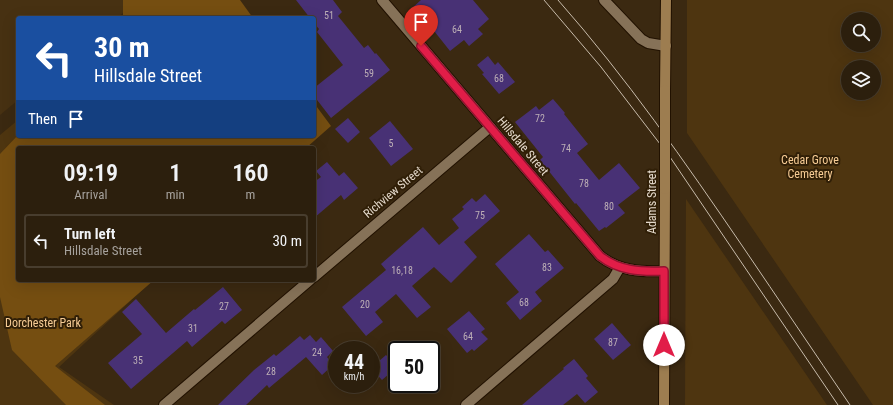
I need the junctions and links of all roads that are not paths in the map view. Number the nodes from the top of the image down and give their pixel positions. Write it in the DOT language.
graph roads {
  1 [pos="382,0"];
  2 [pos="604,0"];
  3 [pos="666,0"];
  4 [pos="666,46"];
  5 [pos="490,127"];
  6 [pos="620,267"];
  7 [pos="664,271"];
  8 [pos="316,275"];
  9 [pos="308,282"];
  10 [pos="164,405"];
  11 [pos="466,405"];
  12 [pos="664,405"];
  1 -- 5 [label="street, Hillsdale Street"];
  2 -- 4 [label="street"];
  3 -- 4 [label="main road, Adams Street"];
  4 -- 7 [label="main road, Adams Street, bridge"];
  5 -- 6 [label="street, Hillsdale Street"];
  5 -- 8 [label="street, Richview Street"];
  6 -- 7 [label="street, Hillsdale Street"];
  6 -- 11 [label="street"];
  7 -- 12 [label="main road, Adams Street"];
  9 -- 10 [label="street"];
}
